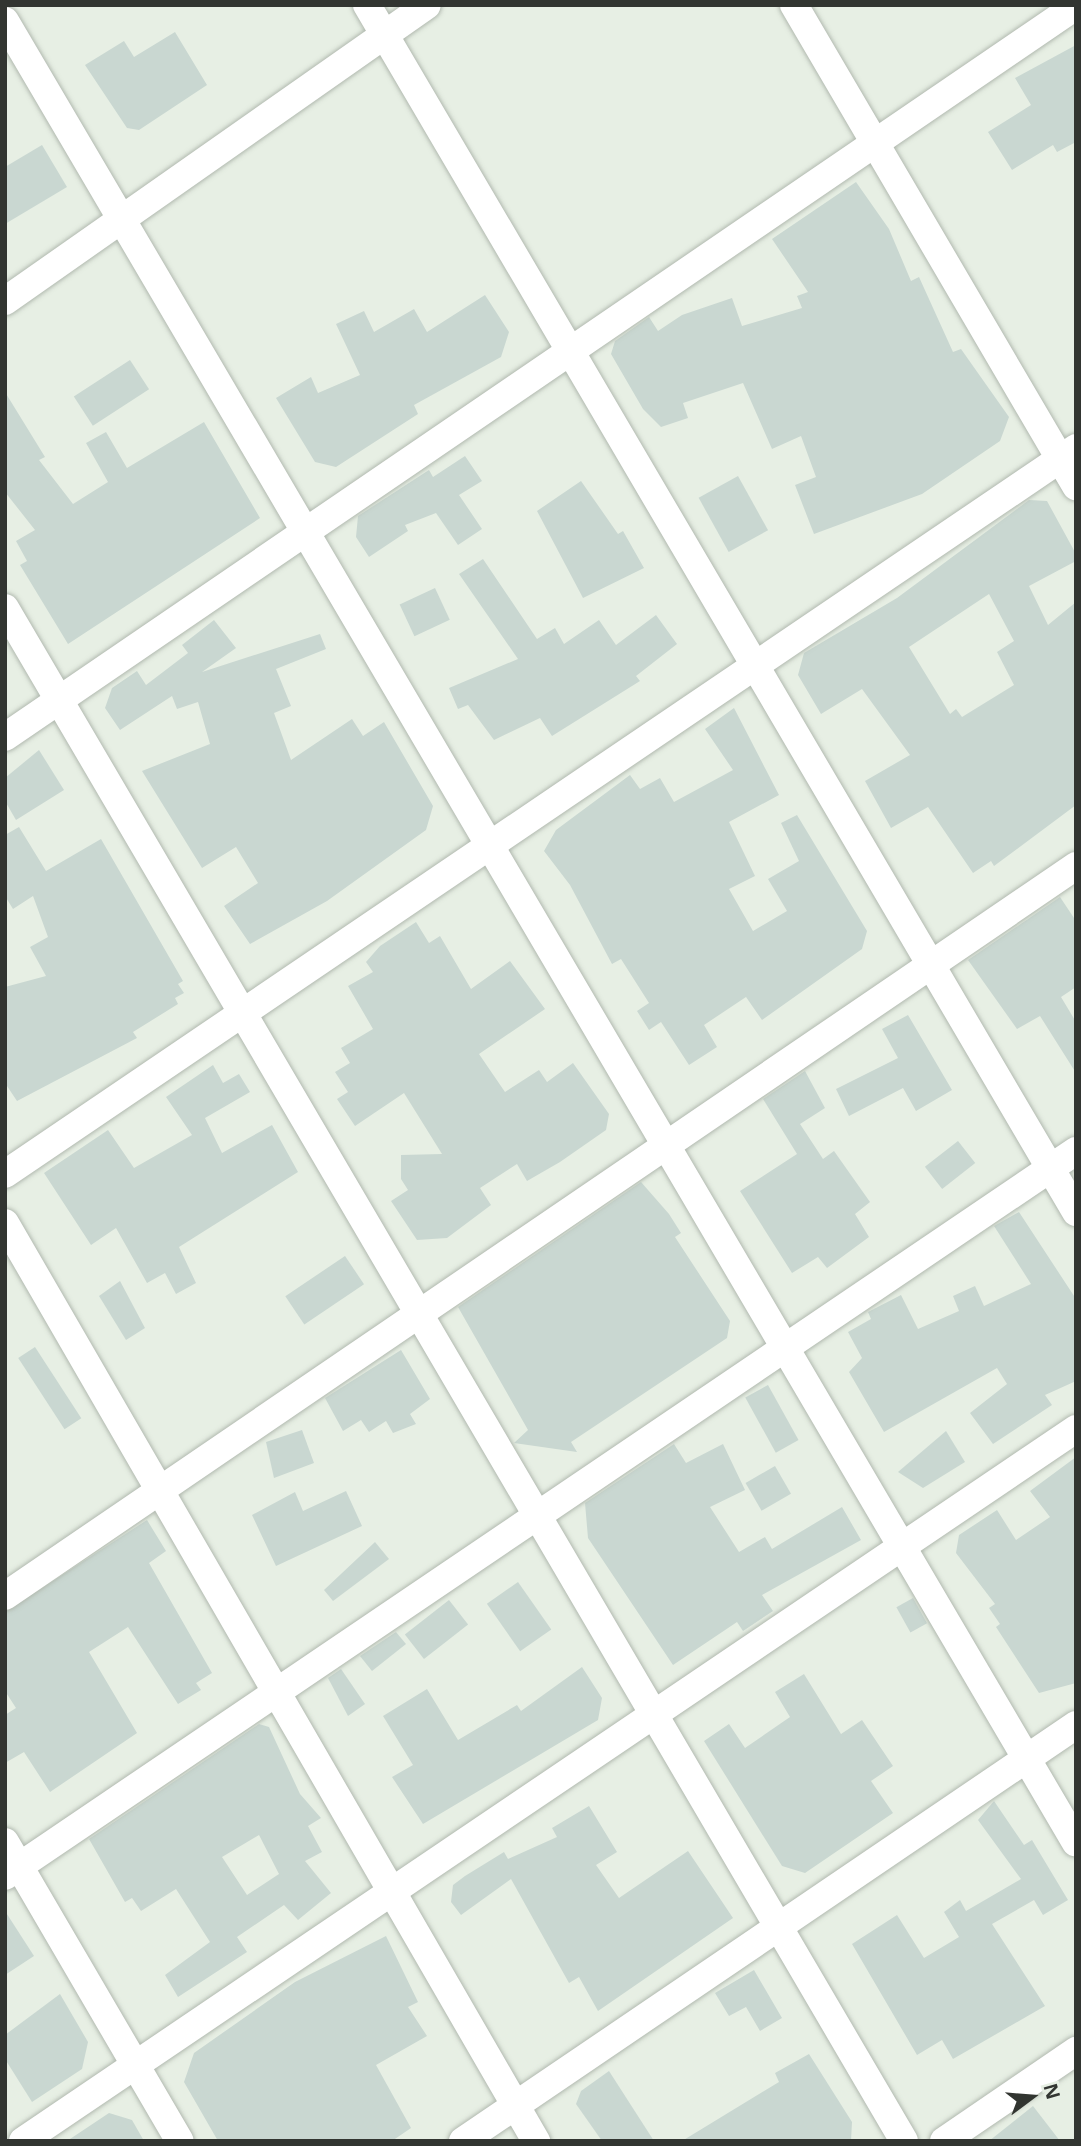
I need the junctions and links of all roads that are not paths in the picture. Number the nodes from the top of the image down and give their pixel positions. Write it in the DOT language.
graph roads {
  1 [pos="368,5"];
  2 [pos="427,5"];
  3 [pos="794,5"];
  4 [pos="1076,6"];
  5 [pos="5,21"];
  6 [pos="385,34"];
  7 [pos="875,144"];
  8 [pos="122,221"];
  9 [pos="5,301"];
  10 [pos="569,349"];
  11 [pos="1068,454"];
  12 [pos="1076,486"];
  13 [pos="307,535"];
  14 [pos="5,608"];
  15 [pos="754,664"];
  16 [pos="60,702"];
  17 [pos="5,737"];
  18 [pos="490,846"];
  19 [pos="1076,866"];
  20 [pos="931,964"];
  21 [pos="243,1013"];
  22 [pos="667,1145"];
  23 [pos="1076,1151"];
  24 [pos="1051,1168"];
  25 [pos="5,1174"];
  26 [pos="1076,1212"];
  27 [pos="5,1223"];
  28 [pos="420,1313"];
  29 [pos="785,1348"];
  30 [pos="1076,1429"];
  31 [pos="158,1492"];
  32 [pos="538,1516"];
  33 [pos="901,1547"];
  34 [pos="5,1596"];
  35 [pos="276,1693"];
  36 [pos="653,1715"];
  37 [pos="1076,1725"];
  38 [pos="1026,1759"];
  39 [pos="5,1842"];
  40 [pos="1076,1843"];
  41 [pos="13,1871"];
  42 [pos="391,1892"];
  43 [pos="778,1927"];
  44 [pos="1076,2051"];
  45 [pos="135,2065"];
  46 [pos="515,2105"];
  47 [pos="23,2141"];
  48 [pos="180,2141"];
  49 [pos="463,2141"];
  50 [pos="536,2141"];
  51 [pos="904,2141"];
  52 [pos="944,2141"];
  1 -- 6 [label="street"];
  2 -- 6 [label="street"];
  3 -- 7 [label="street"];
  4 -- 7 [label="street"];
  5 -- 8 [label="street"];
  6 -- 8 [label="street"];
  6 -- 10 [label="street"];
  7 -- 10 [label="street"];
  7 -- 11 [label="street"];
  8 -- 9 [label="street"];
  8 -- 13 [label="street"];
  10 -- 13 [label="street"];
  10 -- 15 [label="street"];
  11 -- 12 [label="street"];
  11 -- 15 [label="street"];
  13 -- 16 [label="street"];
  13 -- 18 [label="street"];
  14 -- 16 [label="street"];
  15 -- 18 [label="street"];
  15 -- 20 [label="street"];
  16 -- 17 [label="street"];
  16 -- 21 [label="street"];
  18 -- 21 [label="street"];
  18 -- 22 [label="street"];
  19 -- 20 [label="street"];
  20 -- 22 [label="street"];
  20 -- 24 [label="street"];
  21 -- 25 [label="street"];
  21 -- 28 [label="street"];
  22 -- 28 [label="street"];
  22 -- 29 [label="street"];
  23 -- 24 [label="street"];
  24 -- 26 [label="street"];
  24 -- 29 [label="street"];
  27 -- 31 [label="street"];
  28 -- 31 [label="street"];
  28 -- 32 [label="street"];
  29 -- 32 [label="street"];
  29 -- 33 [label="street"];
  30 -- 33 [label="street"];
  31 -- 34 [label="street"];
  31 -- 35 [label="street"];
  32 -- 35 [label="street"];
  32 -- 36 [label="street"];
  33 -- 36 [label="street"];
  33 -- 38 [label="street"];
  35 -- 41 [label="street"];
  35 -- 42 [label="street"];
  36 -- 42 [label="street"];
  36 -- 43 [label="street"];
  37 -- 38 [label="street"];
  38 -- 40 [label="street"];
  38 -- 43 [label="street"];
  39 -- 41 [label="street"];
  41 -- 45 [label="street"];
  42 -- 45 [label="street"];
  42 -- 46 [label="street"];
  43 -- 46 [label="street"];
  43 -- 51 [label="street"];
  44 -- 52 [label="street"];
  45 -- 47 [label="street"];
  45 -- 48 [label="street"];
  46 -- 49 [label="street"];
  46 -- 50 [label="street"];
}
